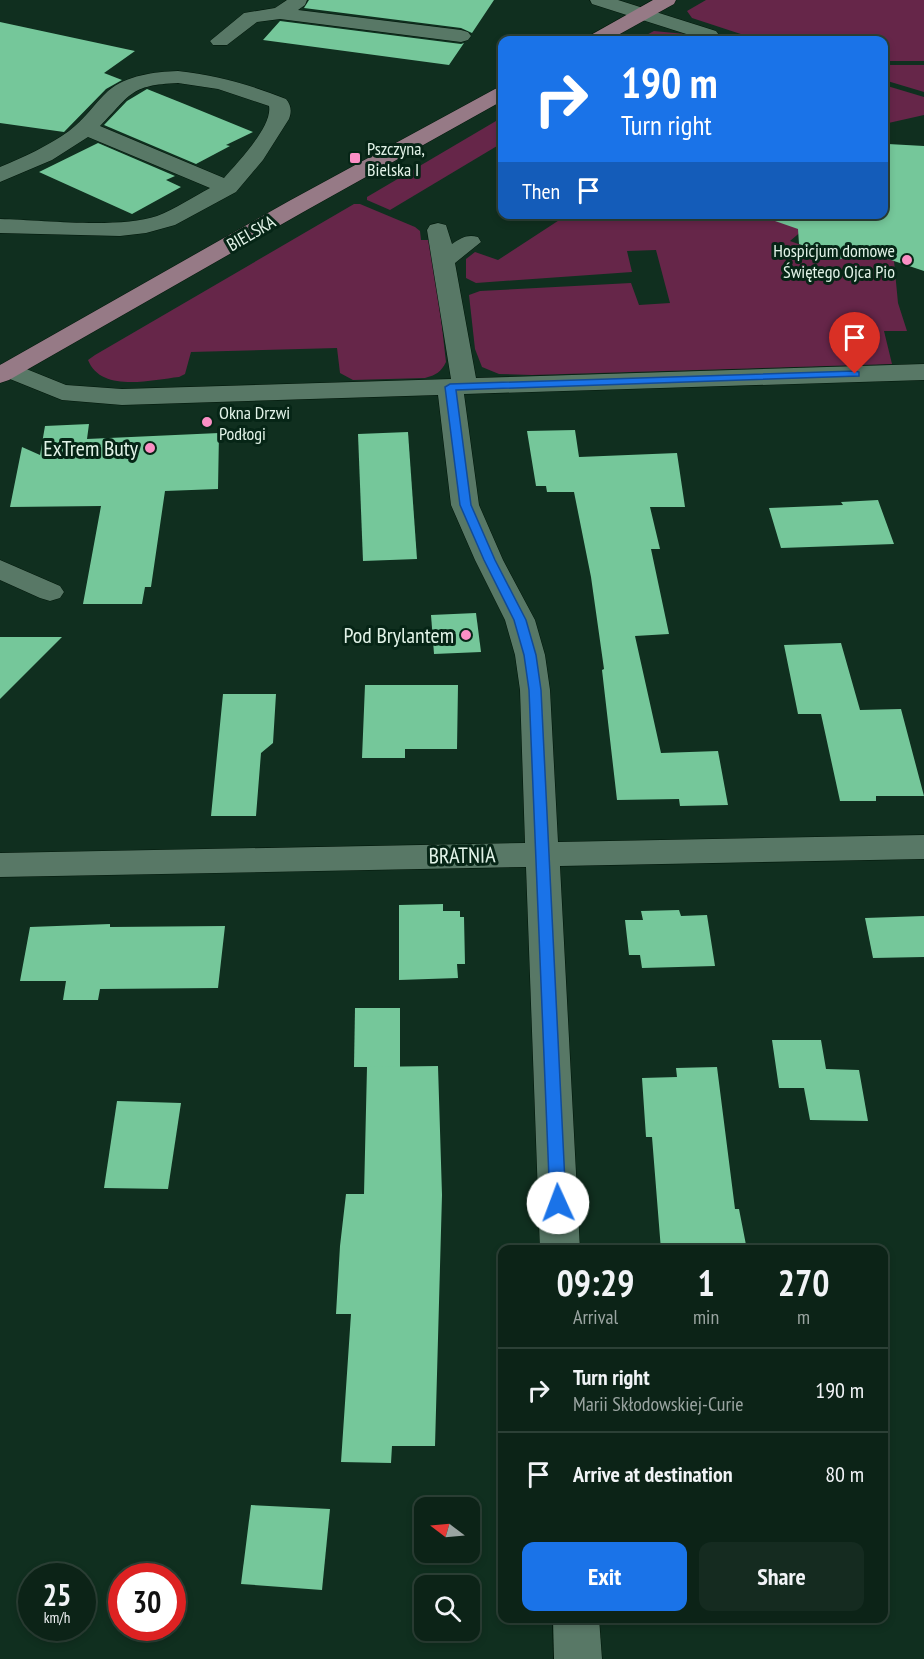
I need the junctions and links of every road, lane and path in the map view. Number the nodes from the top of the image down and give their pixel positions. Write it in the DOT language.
graph roads {
  1 [pos="300,0"];
  2 [pos="599,0"];
  3 [pos="667,0"];
  4 [pos="280,13"];
  5 [pos="643,14"];
  6 [pos="709,35"];
  7 [pos="461,36"];
  8 [pos="603,36"];
  9 [pos="220,41"];
  10 [pos="498,95"];
  11 [pos="86,128"];
  12 [pos="0,175"];
  13 [pos="228,187"];
  14 [pos="0,226"];
  15 [pos="438,230"];
  16 [pos="470,243"];
  17 [pos="443,261"];
  18 [pos="924,372"];
  19 [pos="4,373"];
  20 [pos="457,387"];
  21 [pos="0,569"];
  22 [pos="50,592"];
  23 [pos="924,847"];
  24 [pos="543,853"];
  25 [pos="0,865"];
  26 [pos="560,1245"];
  27 [pos="576,1623"];
  28 [pos="578,1659"];
  1 -- 4 [label="street"];
  2 -- 5 [label="street"];
  3 -- 5 [label="main road"];
  4 -- 7 [label="street"];
  4 -- 9 [label="street"];
  5 -- 6 [label="street"];
  5 -- 8 [label="main road"];
  10 -- 19 [label="main road, BIELSKA"];
  11 -- 12 [label="street"];
  11 -- 13 [label="street"];
  11 -- 13 [label="street"];
  13 -- 14 [label="street"];
  15 -- 17 [label="street"];
  16 -- 17 [label="street"];
  17 -- 20 [label="street"];
  18 -- 20 [label="street"];
  19 -- 20 [label="street"];
  20 -- 24 [label="street"];
  21 -- 22 [label="street"];
  23 -- 24 [label="street, BRATNIA"];
  24 -- 25 [label="street, BRATNIA"];
  24 -- 26 [label="street"];
  27 -- 28 [label="street"];
}
